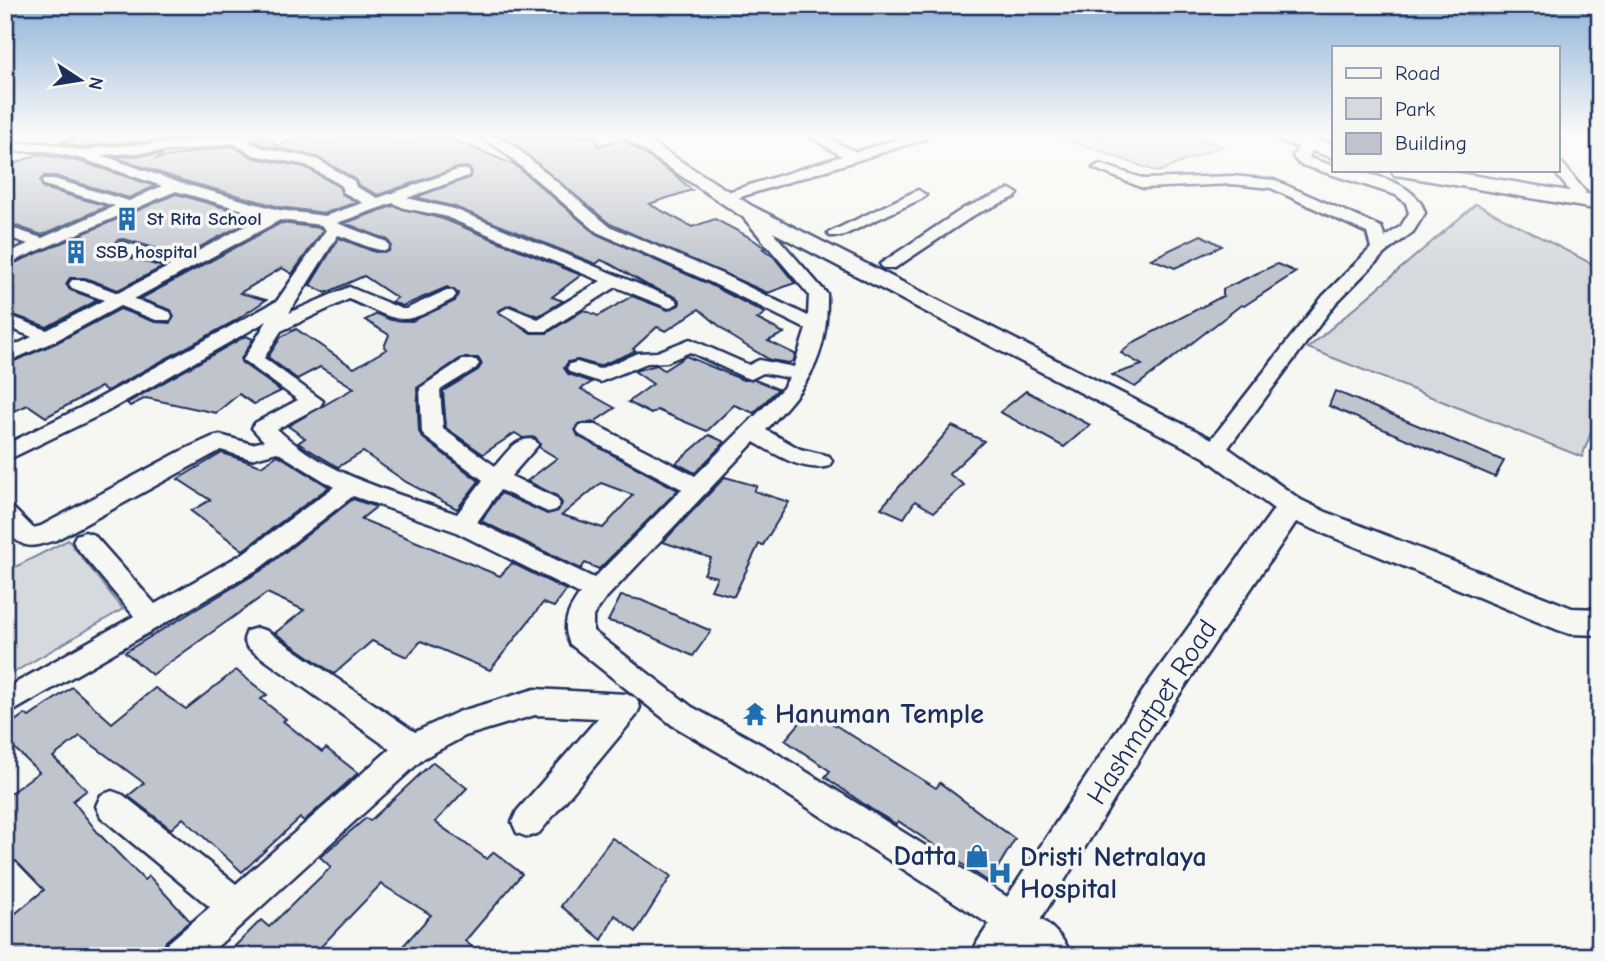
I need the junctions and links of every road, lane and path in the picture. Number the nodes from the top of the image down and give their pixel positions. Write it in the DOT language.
graph roads {
  1 [pos="161,181"];
  2 [pos="345,181"];
  3 [pos="440,181"];
  4 [pos="547,181"];
  5 [pos="700,181"];
  6 [pos="792,181"];
  7 [pos="1135,181"];
  8 [pos="1212,181"];
  9 [pos="1240,181"];
  10 [pos="1369,181"];
  11 [pos="1482,181"];
  12 [pos="1496,181"];
  13 [pos="1574,181"];
  14 [pos="49,182"];
  15 [pos="176,186"];
  16 [pos="1010,194"];
  17 [pos="1589,194"];
  18 [pos="918,195"];
  19 [pos="394,197"];
  20 [pos="376,203"];
  21 [pos="1600,203"];
  22 [pos="736,204"];
  23 [pos="127,205"];
  24 [pos="278,215"];
  25 [pos="330,225"];
  26 [pos="5,231"];
  27 [pos="836,233"];
  28 [pos="43,243"];
  29 [pos="381,246"];
  30 [pos="123,247"];
  31 [pos="1379,249"];
  32 [pos="5,260"];
  33 [pos="183,264"];
  34 [pos="889,264"];
  35 [pos="616,280"];
  36 [pos="78,284"];
  37 [pos="447,295"];
  38 [pos="120,299"];
  39 [pos="669,303"];
  40 [pos="283,305"];
  41 [pos="509,312"];
  42 [pos="163,316"];
  43 [pos="5,318"];
  44 [pos="274,327"];
  45 [pos="816,327"];
  46 [pos="48,337"];
  47 [pos="5,356"];
  48 [pos="470,364"];
  49 [pos="578,368"];
  50 [pos="802,375"];
  51 [pos="588,430"];
  52 [pos="752,430"];
  53 [pos="280,444"];
  54 [pos="527,444"];
  55 [pos="1214,451"];
  56 [pos="5,454"];
  57 [pos="821,461"];
  58 [pos="496,478"];
  59 [pos="350,486"];
  60 [pos="696,487"];
  61 [pos="548,504"];
  62 [pos="5,514"];
  63 [pos="1303,514"];
  64 [pos="462,525"];
  65 [pos="85,541"];
  66 [pos="597,591"];
  67 [pos="151,618"];
  68 [pos="1600,622"];
  69 [pos="257,639"];
  70 [pos="5,704"];
  71 [pos="413,748"];
  72 [pos="112,806"];
  73 [pos="528,822"];
  74 [pos="235,905"];
  75 [pos="1020,943"];
  76 [pos="181,956"];
  1 -- 15 [label="street"];
  2 -- 20 [label="street"];
  3 -- 19 [label="street"];
  4 -- 45 [label="street"];
  5 -- 22 [label="main road"];
  6 -- 22 [label="street"];
  7 -- 8 [label="street"];
  9 -- 31 [label="street"];
  10 -- 31 [label="street"];
  11 -- 21 [label="highway"];
  12 -- 17 [label="highway"];
  13 -- 17 [label="street"];
  14 -- 23 [label="street"];
  15 -- 23 [label="street"];
  15 -- 24 [label="street"];
  16 -- 34 [label="street"];
  18 -- 27 [label="street"];
  19 -- 20 [label="street"];
  19 -- 35 [label="street"];
  20 -- 25 [label="street"];
  22 -- 45 [label="street"];
  22 -- 55 [label="main road"];
  23 -- 28 [label="street"];
  24 -- 25 [label="street"];
  24 -- 33 [label="street"];
  25 -- 29 [label="street"];
  25 -- 40 [label="street"];
  26 -- 28 [label="street"];
  28 -- 32 [label="street"];
  30 -- 33 [label="street"];
  31 -- 55 [label="street"];
  33 -- 38 [label="street"];
  35 -- 39 [label="street"];
  35 -- 41 [label="street"];
  36 -- 38 [label="street"];
  37 -- 44 [label="street"];
  38 -- 42 [label="street"];
  38 -- 46 [label="street"];
  40 -- 44 [label="street"];
  40 -- 56 [label="street"];
  43 -- 46 [label="street"];
  44 -- 53 [label="street"];
  45 -- 50 [label="street"];
  46 -- 47 [label="street"];
  48 -- 58 [label="street"];
  49 -- 50 [label="street"];
  50 -- 52 [label="street"];
  51 -- 60 [label="street"];
  52 -- 57 [label="street"];
  52 -- 60 [label="street"];
  53 -- 59 [label="street"];
  53 -- 62 [label="street"];
  54 -- 58 [label="street"];
  55 -- 63 [label="main road"];
  58 -- 61 [label="street"];
  58 -- 64 [label="street"];
  59 -- 64 [label="street"];
  59 -- 67 [label="street"];
  60 -- 66 [label="street"];
  63 -- 68 [label="main road"];
  63 -- 75 [label="main road, Hashmatpet Road"];
  64 -- 66 [label="street"];
  65 -- 67 [label="street"];
  66 -- 75 [label="street"];
  67 -- 70 [label="street"];
  69 -- 71 [label="street"];
  71 -- 73 [label="street"];
  71 -- 74 [label="street"];
  72 -- 74 [label="street"];
  74 -- 76 [label="street"];
}
